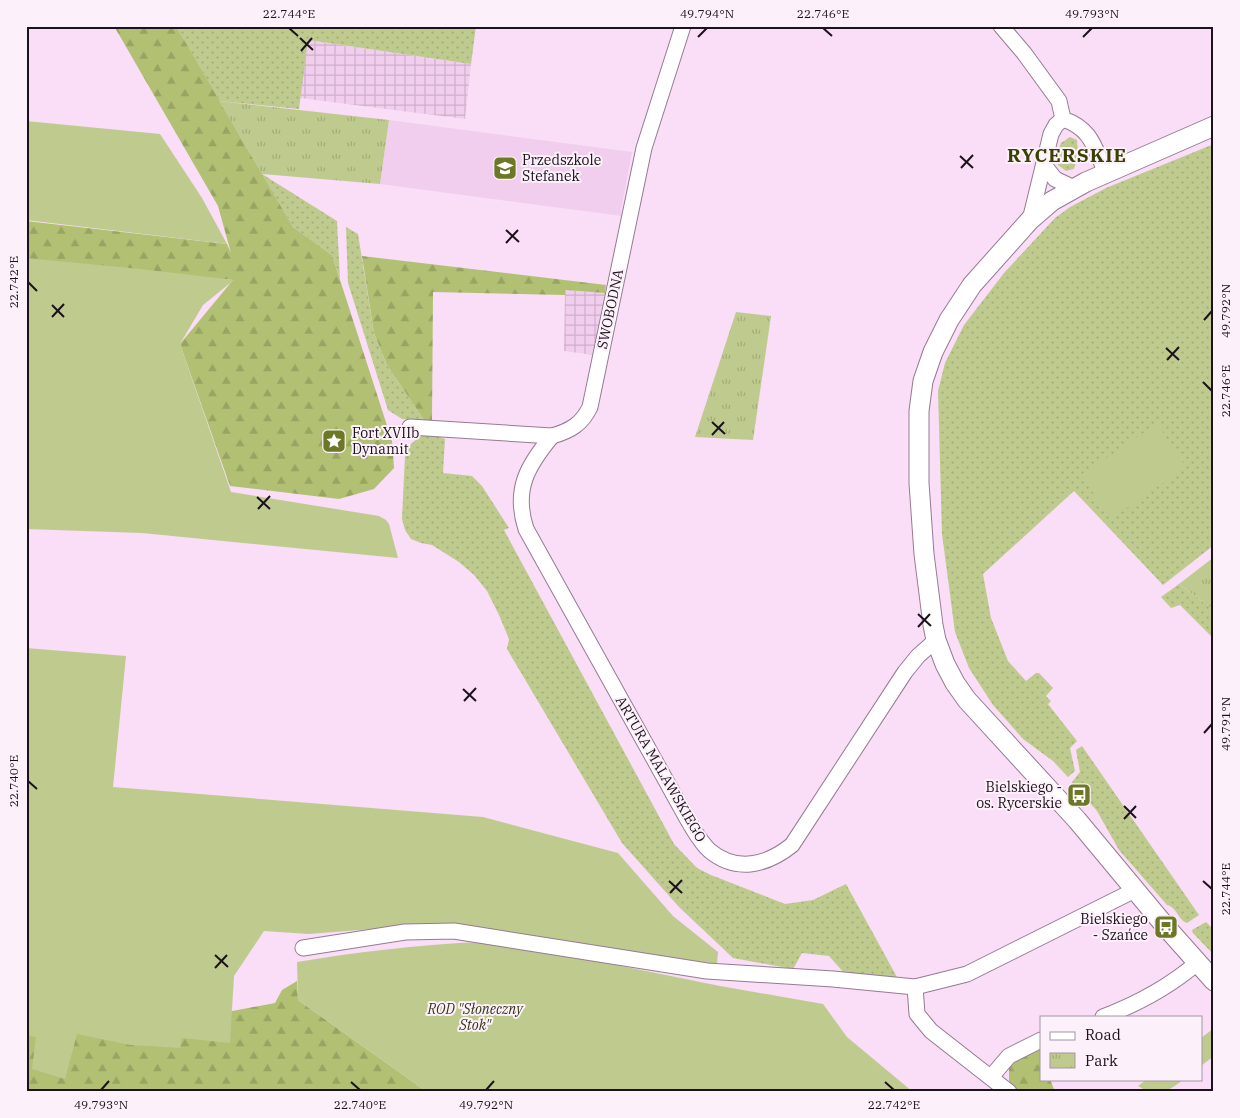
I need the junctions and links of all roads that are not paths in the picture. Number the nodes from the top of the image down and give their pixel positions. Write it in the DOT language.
graph roads {
  1 [pos="683,26"];
  2 [pos="1001,26"];
  3 [pos="1063,119"];
  4 [pos="1214,126"];
  5 [pos="1044,165"];
  6 [pos="1106,174"];
  7 [pos="1074,188"];
  8 [pos="1030,220"];
  9 [pos="410,427"];
  10 [pos="552,436"];
  11 [pos="936,640"];
  12 [pos="1135,890"];
  13 [pos="303,948"];
  14 [pos="1197,963"];
  15 [pos="1214,981"];
  16 [pos="915,987"];
  17 [pos="1105,1016"];
  18 [pos="1040,1040"];
  19 [pos="991,1077"];
  20 [pos="1009,1092"];
  1 -- 10 [label="street, SWOBODNA"];
  2 -- 3 [label="street"];
  3 -- 5 [label="street"];
  3 -- 6 [label="street"];
  4 -- 6 [label="street"];
  5 -- 7 [label="street"];
  5 -- 8 [label="street"];
  6 -- 7 [label="street"];
  7 -- 8 [label="street"];
  8 -- 11 [label="street"];
  9 -- 10 [label="street, SWOBODNA"];
  10 -- 11 [label="street, ARTURA MALAWSKIEGO"];
  11 -- 12 [label="street"];
  12 -- 14 [label="street"];
  12 -- 16 [label="street"];
  13 -- 16 [label="street"];
  14 -- 15 [label="street"];
  14 -- 17 [label="street"];
  16 -- 19 [label="street"];
  18 -- 19 [label="street"];
  19 -- 20 [label="street"];
}
